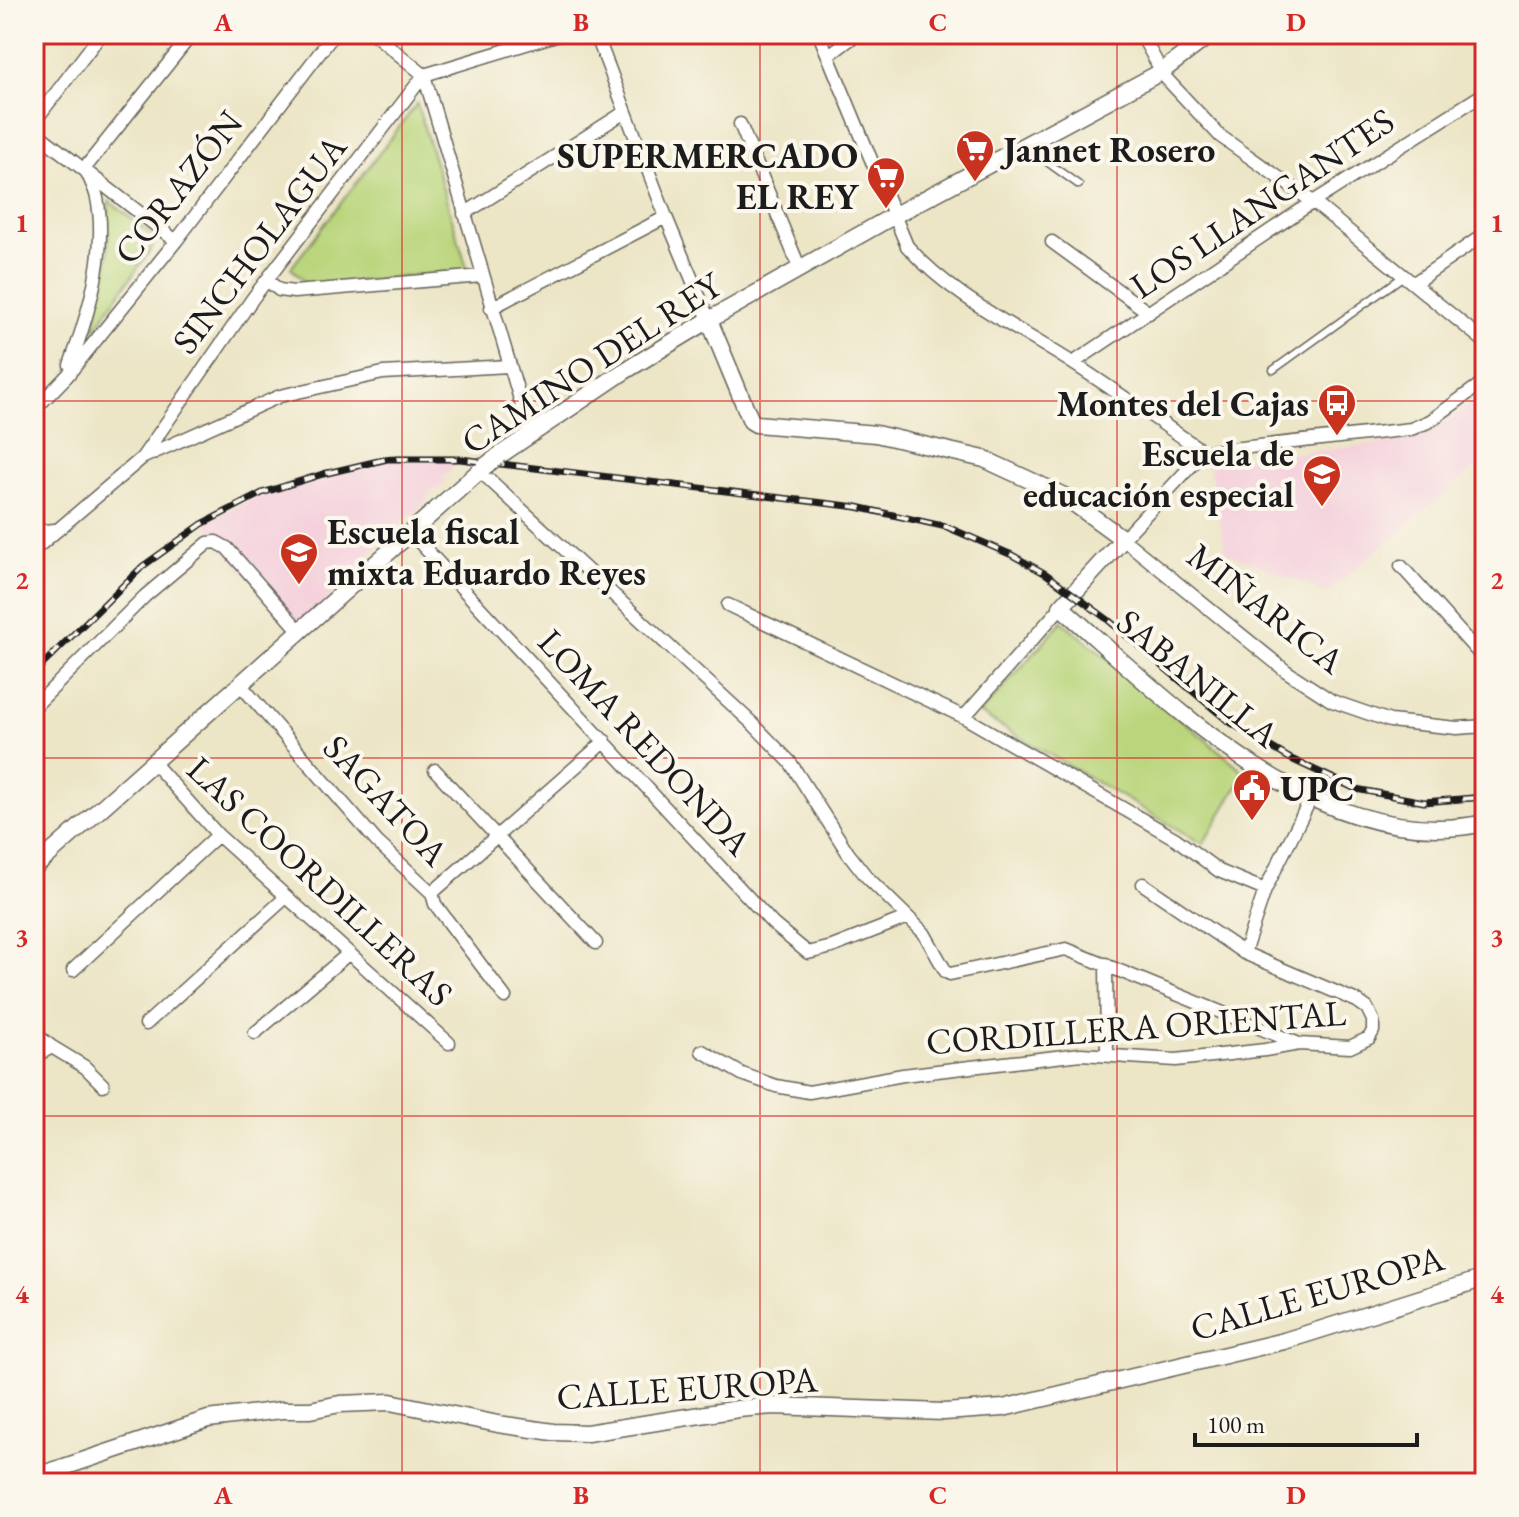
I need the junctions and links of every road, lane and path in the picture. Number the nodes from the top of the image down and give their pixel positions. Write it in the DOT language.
graph roads {
  1 [pos="101,34"];
  2 [pos="192,34"];
  3 [pos="334,34"];
  4 [pos="374,34"];
  5 [pos="559,34"];
  6 [pos="596,34"];
  7 [pos="819,34"];
  8 [pos="857,34"];
  9 [pos="1141,34"];
  10 [pos="1211,34"];
  11 [pos="829,55"];
  12 [pos="1161,72"];
  13 [pos="424,75"];
  14 [pos="1485,93"];
  15 [pos="625,112"];
  16 [pos="34,122"];
  17 [pos="740,124"];
  18 [pos="34,131"];
  19 [pos="1023,145"];
  20 [pos="85,168"];
  21 [pos="1079,185"];
  22 [pos="1313,202"];
  23 [pos="464,214"];
  24 [pos="895,215"];
  25 [pos="666,217"];
  26 [pos="1485,234"];
  27 [pos="176,241"];
  28 [pos="1052,242"];
  29 [pos="800,269"];
  30 [pos="482,276"];
  31 [pos="1410,279"];
  32 [pos="267,280"];
  33 [pos="491,308"];
  34 [pos="1149,313"];
  35 [pos="709,320"];
  36 [pos="1485,342"];
  37 [pos="1073,363"];
  38 [pos="509,366"];
  39 [pos="1273,370"];
  40 [pos="67,376"];
  41 [pos="1485,381"];
  42 [pos="34,410"];
  43 [pos="530,433"];
  44 [pos="1204,452"];
  45 [pos="142,458"];
  46 [pos="487,465"];
  47 [pos="55,530"];
  48 [pos="34,532"];
  49 [pos="410,532"];
  50 [pos="1123,539"];
  51 [pos="34,550"];
  52 [pos="1401,566"];
  53 [pos="728,605"];
  54 [pos="1061,607"];
  55 [pos="299,630"];
  56 [pos="1485,660"];
  57 [pos="239,683"];
  58 [pos="34,707"];
  59 [pos="964,717"];
  60 [pos="1485,726"];
  61 [pos="605,741"];
  62 [pos="152,761"];
  63 [pos="435,770"];
  64 [pos="1312,796"];
  65 [pos="1485,823"];
  66 [pos="218,835"];
  67 [pos="495,835"];
  68 [pos="34,868"];
  69 [pos="1143,884"];
  70 [pos="1265,890"];
  71 [pos="432,893"];
  72 [pos="285,898"];
  73 [pos="906,918"];
  74 [pos="596,943"];
  75 [pos="1244,953"];
  76 [pos="348,954"];
  77 [pos="1106,964"];
  78 [pos="73,970"];
  79 [pos="505,997"];
  80 [pos="146,1024"];
  81 [pos="34,1033"];
  82 [pos="255,1033"];
  83 [pos="449,1043"];
  84 [pos="1299,1044"];
  85 [pos="52,1047"];
  86 [pos="702,1051"];
  87 [pos="1107,1055"];
  88 [pos="34,1057"];
  89 [pos="103,1085"];
  90 [pos="1485,1278"];
  91 [pos="34,1477"];
  1 -- 16 [label="street"];
  2 -- 20 [label="street"];
  3 -- 27 [label="street, CORAZÓN"];
  4 -- 13 [label="street"];
  5 -- 13 [label="street"];
  6 -- 15 [label="street"];
  7 -- 11 [label="street"];
  8 -- 11 [label="street"];
  9 -- 12 [label="street"];
  10 -- 12 [label="street, CAMINO DEL REY"];
  11 -- 24 [label="street"];
  12 -- 19 [label="street, CAMINO DEL REY"];
  12 -- 22 [label="street"];
  13 -- 23 [label="street"];
  13 -- 32 [label="street, SINCHOLAGUA"];
  14 -- 22 [label="street, LOS LLANGANTES"];
  15 -- 23 [label="street"];
  15 -- 25 [label="street"];
  17 -- 29 [label="street"];
  18 -- 20 [label="street"];
  19 -- 21 [label="lane"];
  19 -- 24 [label="street, CAMINO DEL REY"];
  20 -- 27 [label="street"];
  20 -- 40 [label="street, CORAZÓN"];
  22 -- 31 [label="street"];
  22 -- 34 [label="street, LOS LLANGANTES"];
  23 -- 30 [label="street"];
  24 -- 29 [label="street, CAMINO DEL REY"];
  24 -- 37 [label="street"];
  25 -- 33 [label="street"];
  25 -- 35 [label="street"];
  26 -- 31 [label="street"];
  27 -- 40 [label="street, CORAZÓN"];
  28 -- 34 [label="street"];
  29 -- 35 [label="street, CAMINO DEL REY"];
  30 -- 32 [label="street"];
  30 -- 33 [label="street"];
  31 -- 36 [label="street"];
  31 -- 39 [label="lane"];
  32 -- 45 [label="street, SINCHOLAGUA"];
  33 -- 38 [label="street"];
  34 -- 37 [label="street, LOS LLANGANTES"];
  35 -- 43 [label="street, CAMINO DEL REY"];
  35 -- 50 [label="street, MIÑARICA"];
  37 -- 44 [label="street"];
  38 -- 43 [label="street"];
  38 -- 45 [label="street"];
  40 -- 42 [label="street, CORAZÓN"];
  41 -- 44 [label="street"];
  43 -- 46 [label="street, CAMINO DEL REY"];
  44 -- 50 [label="street"];
  45 -- 47 [label="street, SINCHOLAGUA"];
  46 -- 49 [label="street, CAMINO DEL REY"];
  46 -- 73 [label="street"];
  47 -- 48 [label="street"];
  47 -- 51 [label="street"];
  49 -- 55 [label="street, CAMINO DEL REY"];
  49 -- 61 [label="street, LOMA REDONDA"];
  50 -- 54 [label="street"];
  50 -- 60 [label="street, MIÑARICA"];
  52 -- 56 [label="street"];
  53 -- 59 [label="street"];
  54 -- 59 [label="street"];
  54 -- 64 [label="street, SABANILLA"];
  55 -- 57 [label="street, CAMINO DEL REY"];
  55 -- 58 [label="street"];
  57 -- 62 [label="street, CAMINO DEL REY"];
  57 -- 71 [label="street, SAGATOA"];
  59 -- 70 [label="street"];
  61 -- 67 [label="street, SAGATOA"];
  61 -- 73 [label="street, LOMA REDONDA"];
  62 -- 66 [label="street, LAS COORDILLERAS"];
  62 -- 68 [label="street, CAMINO DEL REY"];
  63 -- 67 [label="street"];
  64 -- 65 [label="street, SABANILLA"];
  64 -- 70 [label="street"];
  66 -- 72 [label="street, LAS COORDILLERAS"];
  66 -- 78 [label="street"];
  67 -- 71 [label="street, SAGATOA"];
  67 -- 74 [label="street"];
  69 -- 75 [label="street"];
  70 -- 75 [label="street"];
  71 -- 79 [label="street"];
  72 -- 76 [label="street, LAS COORDILLERAS"];
  72 -- 80 [label="street"];
  73 -- 77 [label="street"];
  75 -- 84 [label="street, CORDILLERA ORIENTAL"];
  76 -- 82 [label="street"];
  76 -- 83 [label="street, LAS COORDILLERAS"];
  77 -- 84 [label="street"];
  77 -- 87 [label="street"];
  81 -- 85 [label="street"];
  84 -- 87 [label="street, CORDILLERA ORIENTAL"];
  85 -- 88 [label="street"];
  85 -- 89 [label="street"];
  86 -- 87 [label="street, CORDILLERA ORIENTAL"];
  90 -- 91 [label="street, CALLE EUROPA"];
}
